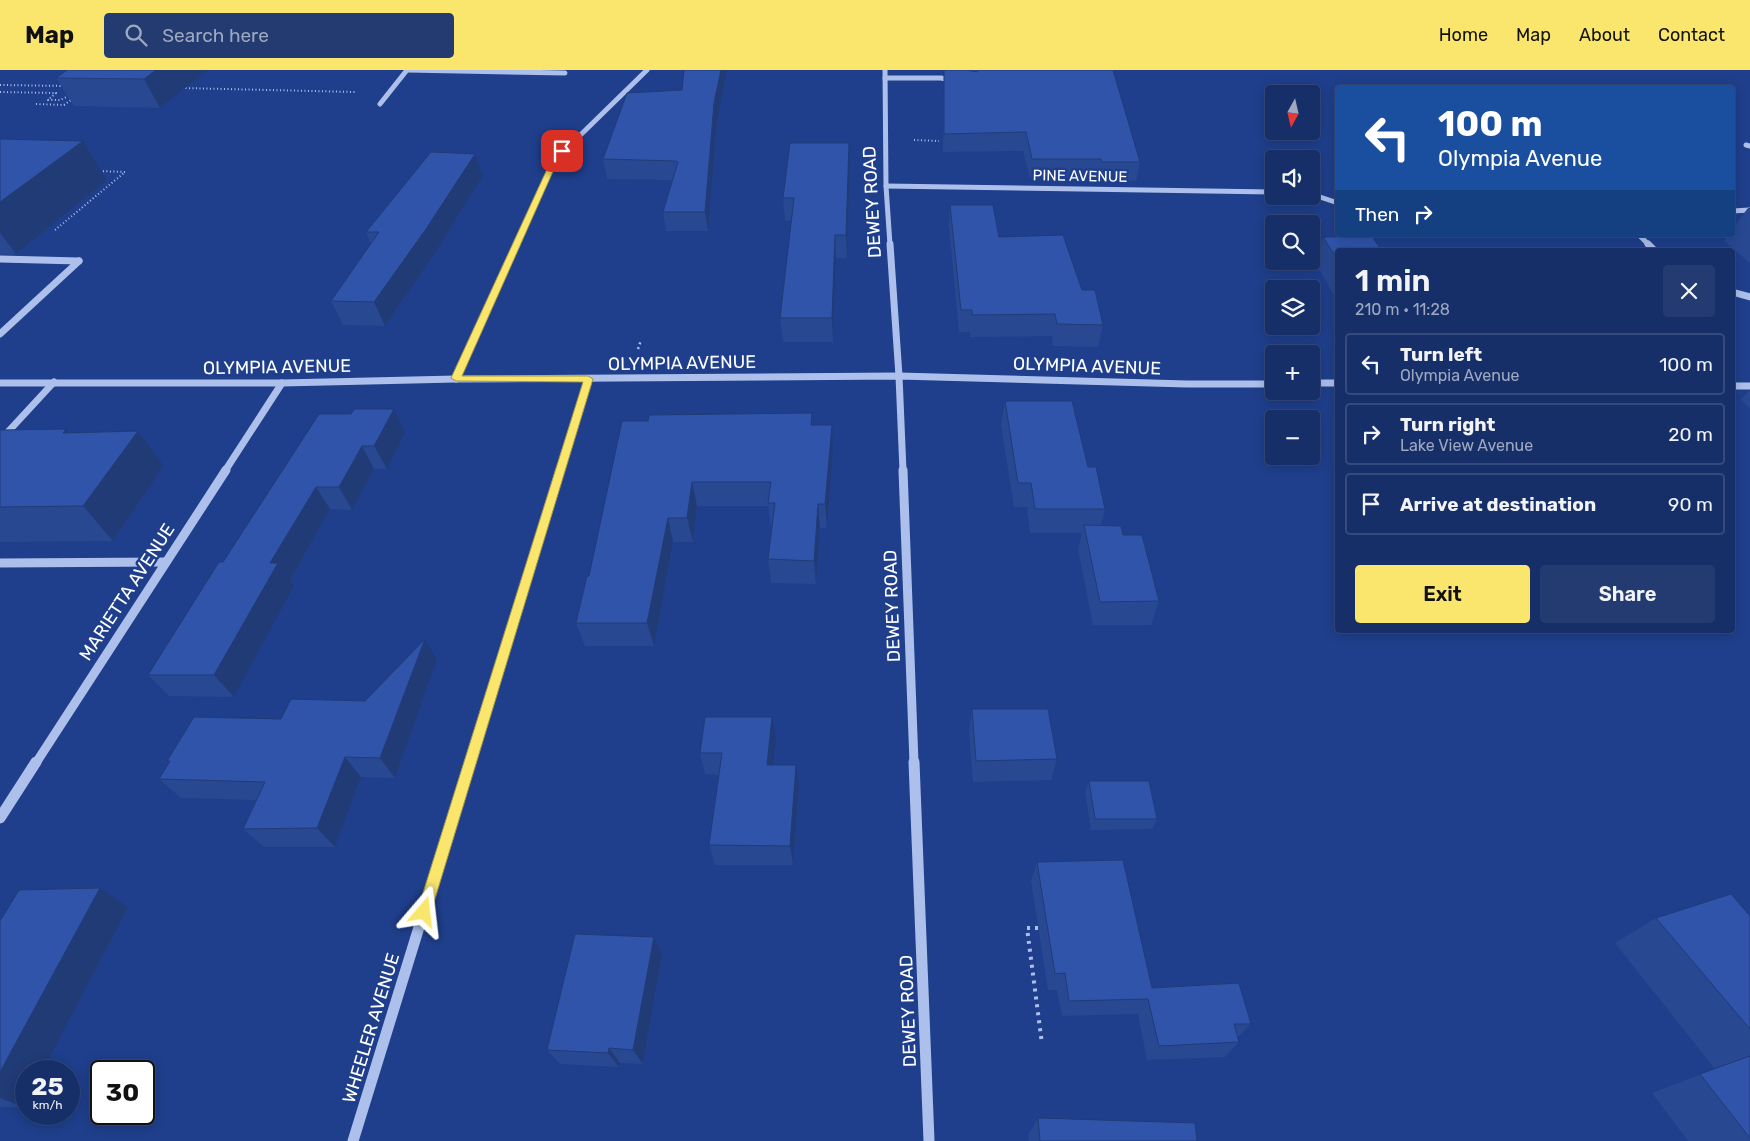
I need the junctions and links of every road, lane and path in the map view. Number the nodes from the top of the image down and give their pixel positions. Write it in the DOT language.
graph roads {
  1 [pos="407,70"];
  2 [pos="647,70"];
  3 [pos="565,73"];
  4 [pos="884,74"];
  5 [pos="958,82"];
  6 [pos="0,85"];
  7 [pos="66,86"];
  8 [pos="180,88"];
  9 [pos="77,91"];
  10 [pos="0,92"];
  11 [pos="361,92"];
  12 [pos="78,95"];
  13 [pos="36,104"];
  14 [pos="380,104"];
  15 [pos="914,140"];
  16 [pos="938,141"];
  17 [pos="96,171"];
  18 [pos="886,186"];
  19 [pos="1265,192"];
  20 [pos="1320,197"];
  21 [pos="1335,202"];
  22 [pos="1750,210"];
  23 [pos="1735,211"];
  24 [pos="55,230"];
  25 [pos="1641,237"];
  26 [pos="1652,248"];
  27 [pos="0,259"];
  28 [pos="1735,293"];
  29 [pos="1750,297"];
  30 [pos="0,334"];
  31 [pos="899,376"];
  32 [pos="456,378"];
  33 [pos="588,379"];
  34 [pos="54,382"];
  35 [pos="0,383"];
  36 [pos="1320,383"];
  37 [pos="1335,383"];
  38 [pos="282,384"];
  39 [pos="1265,384"];
  40 [pos="1735,386"];
  41 [pos="1750,386"];
  42 [pos="6,434"];
  43 [pos="166,562"];
  44 [pos="0,563"];
  45 [pos="0,818"];
  46 [pos="1038,928"];
  47 [pos="1042,1044"];
  48 [pos="353,1141"];
  49 [pos="929,1141"];
  1 -- 3 [label="street"];
  1 -- 14 [label="street"];
  2 -- 32 [label="street"];
  4 -- 5 [label="street"];
  4 -- 18 [label="street, DEWEY ROAD"];
  6 -- 7 [label="path"];
  8 -- 11 [label="path"];
  9 -- 10 [label="path"];
  12 -- 13 [label="path"];
  15 -- 16 [label="path"];
  17 -- 24 [label="path"];
  18 -- 19 [label="street, PINE AVENUE"];
  18 -- 31 [label="street, DEWEY ROAD"];
  20 -- 21 [label="street"];
  22 -- 23 [label="street"];
  25 -- 26 [label="street"];
  27 -- 30 [label="street"];
  28 -- 29 [label="street"];
  31 -- 33 [label="street, OLYMPIA AVENUE"];
  31 -- 39 [label="street, OLYMPIA AVENUE"];
  31 -- 49 [label="street, DEWEY ROAD"];
  32 -- 33 [label="street, OLYMPIA AVENUE"];
  32 -- 38 [label="street, OLYMPIA AVENUE"];
  33 -- 48 [label="street, WHEELER AVENUE"];
  34 -- 35 [label="street, OLYMPIA AVENUE"];
  34 -- 38 [label="street, OLYMPIA AVENUE"];
  34 -- 42 [label="street"];
  36 -- 37 [label="street"];
  38 -- 43 [label="street, MARIETTA AVENUE"];
  40 -- 41 [label="street"];
  43 -- 44 [label="street"];
  43 -- 45 [label="street, MARIETTA AVENUE"];
  46 -- 47 [label="path"];
}
